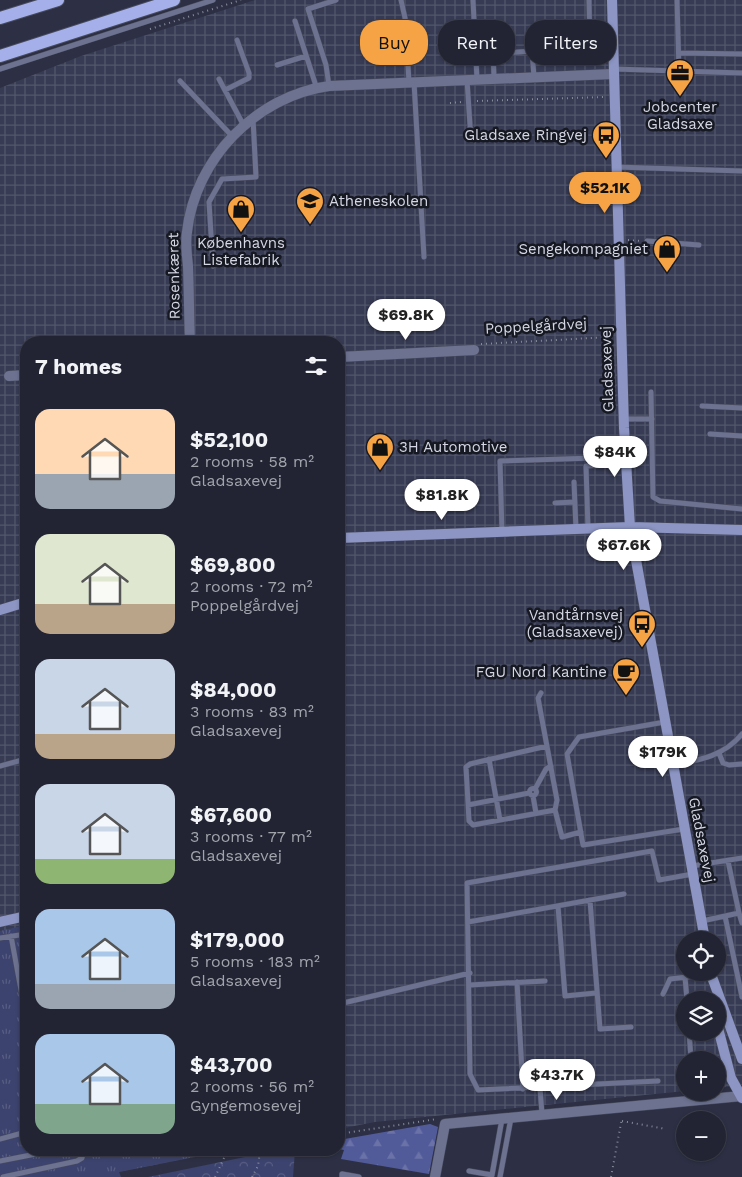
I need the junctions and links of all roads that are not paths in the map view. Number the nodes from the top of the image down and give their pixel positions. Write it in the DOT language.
graph roads {
  1 [pos="58,0"];
  2 [pos="174,0"];
  3 [pos="213,0"];
  4 [pos="336,0"];
  5 [pos="402,0"];
  6 [pos="473,0"];
  7 [pos="589,0"];
  8 [pos="612,0"];
  9 [pos="676,0"];
  10 [pos="0,18"];
  11 [pos="589,20"];
  12 [pos="295,21"];
  13 [pos="237,40"];
  14 [pos="678,53"];
  15 [pos="742,54"];
  16 [pos="0,56"];
  17 [pos="306,56"];
  18 [pos="277,65"];
  19 [pos="493,65"];
  20 [pos="533,65"];
  21 [pos="0,69"];
  22 [pos="613,71"];
  23 [pos="679,71"];
  24 [pos="742,73"];
  25 [pos="534,77"];
  26 [pos="494,78"];
  27 [pos="218,79"];
  28 [pos="472,79"];
  29 [pos="180,81"];
  30 [pos="412,82"];
  31 [pos="329,86"];
  32 [pos="317,88"];
  33 [pos="225,90"];
  34 [pos="253,118"];
  35 [pos="244,126"];
  36 [pos="232,136"];
  37 [pos="471,140"];
  38 [pos="616,167"];
  39 [pos="742,171"];
  40 [pos="647,241"];
  41 [pos="699,245"];
  42 [pos="424,257"];
  43 [pos="212,266"];
  44 [pos="190,336"];
  45 [pos="474,350"];
  46 [pos="345,357"];
  47 [pos="20,375"];
  48 [pos="9,376"];
  49 [pos="652,392"];
  50 [pos="702,406"];
  51 [pos="742,408"];
  52 [pos="623,419"];
  53 [pos="652,419"];
  54 [pos="710,434"];
  55 [pos="742,436"];
  56 [pos="626,460"];
  57 [pos="574,482"];
  58 [pos="575,502"];
  59 [pos="555,503"];
  60 [pos="742,509"];
  61 [pos="630,527"];
  62 [pos="588,528"];
  63 [pos="576,529"];
  64 [pos="742,530"];
  65 [pos="502,532"];
  66 [pos="345,538"];
  67 [pos="20,604"];
  68 [pos="0,610"];
  69 [pos="542,693"];
  70 [pos="665,722"];
  71 [pos="742,734"];
  72 [pos="547,746"];
  73 [pos="720,753"];
  74 [pos="20,760"];
  75 [pos="489,760"];
  76 [pos="742,764"];
  77 [pos="673,765"];
  78 [pos="0,766"];
  79 [pos="551,766"];
  80 [pos="531,794"];
  81 [pos="496,799"];
  82 [pos="468,804"];
  83 [pos="555,810"];
  84 [pos="536,813"];
  85 [pos="500,820"];
  86 [pos="684,829"];
  87 [pos="581,832"];
  88 [pos="742,858"];
  89 [pos="728,861"];
  90 [pos="692,870"];
  91 [pos="624,894"];
  92 [pos="590,900"];
  93 [pos="558,906"];
  94 [pos="739,913"];
  95 [pos="725,916"];
  96 [pos="20,917"];
  97 [pos="702,921"];
  98 [pos="0,922"];
  99 [pos="468,922"];
  100 [pos="742,923"];
  101 [pos="704,931"];
  102 [pos="20,935"];
  103 [pos="11,936"];
  104 [pos="0,938"];
  105 [pos="470,973"];
  106 [pos="676,978"];
  107 [pos="544,981"];
  108 [pos="714,981"];
  109 [pos="517,982"];
  110 [pos="20,984"];
  111 [pos="470,985"];
  112 [pos="596,993"];
  113 [pos="663,994"];
  114 [pos="742,998"];
  115 [pos="345,1003"];
  116 [pos="631,1027"];
  117 [pos="721,1041"];
  118 [pos="742,1059"];
  119 [pos="658,1081"];
  120 [pos="540,1088"];
  121 [pos="523,1089"];
  122 [pos="742,1097"];
  123 [pos="542,1114"];
  124 [pos="507,1118"];
  125 [pos="20,1134"];
  126 [pos="0,1139"];
  127 [pos="25,1156"];
  128 [pos="82,1156"];
  129 [pos="0,1161"];
  130 [pos="469,1171"];
  131 [pos="4,1177"];
  132 [pos="342,1177"];
  133 [pos="359,1177"];
  134 [pos="434,1177"];
  135 [pos="500,1177"];
  1 -- 10 [label="main road"];
  2 -- 16 [label="main road"];
  3 -- 21 [label="lane"];
  4 -- 31 [label="lane"];
  5 -- 30 [label="lane"];
  6 -- 28 [label="lane"];
  7 -- 11 [label="lane"];
  8 -- 22 [label="street, Gladsaxevej"];
  9 -- 14 [label="lane"];
  12 -- 17 [label="lane"];
  13 -- 33 [label="lane"];
  14 -- 15 [label="lane"];
  14 -- 23 [label="lane"];
  17 -- 18 [label="lane"];
  17 -- 32 [label="lane"];
  19 -- 26 [label="lane"];
  20 -- 25 [label="lane"];
  22 -- 23 [label="lane"];
  22 -- 25 [label="street, Rosenkæret"];
  22 -- 38 [label="street, Gladsaxevej"];
  23 -- 24 [label="lane"];
  25 -- 26 [label="street, Rosenkæret"];
  26 -- 28 [label="street, Rosenkæret"];
  27 -- 33 [label="lane"];
  28 -- 30 [label="street, Rosenkæret"];
  28 -- 37 [label="lane"];
  29 -- 36 [label="lane"];
  30 -- 31 [label="street, Rosenkæret"];
  30 -- 42 [label="lane"];
  31 -- 32 [label="street, Rosenkæret"];
  32 -- 34 [label="street, Rosenkæret"];
  33 -- 35 [label="lane"];
  34 -- 35 [label="street, Rosenkæret"];
  34 -- 43 [label="lane"];
  35 -- 36 [label="street, Rosenkæret"];
  36 -- 44 [label="street, Rosenkæret"];
  38 -- 39 [label="lane"];
  38 -- 52 [label="street, Gladsaxevej"];
  40 -- 41 [label="lane"];
  45 -- 46 [label="street, Poppelgårdvej"];
  47 -- 48 [label="street"];
  49 -- 53 [label="lane"];
  50 -- 51 [label="lane"];
  52 -- 53 [label="lane"];
  52 -- 56 [label="street, Gladsaxevej"];
  53 -- 60 [label="lane"];
  54 -- 55 [label="lane"];
  56 -- 61 [label="street, Gladsaxevej"];
  56 -- 62 [label="lane"];
  56 -- 65 [label="lane"];
  57 -- 58 [label="lane"];
  58 -- 59 [label="lane"];
  58 -- 63 [label="lane"];
  61 -- 62 [label="street"];
  61 -- 64 [label="street"];
  61 -- 70 [label="street, Gladsaxevej"];
  62 -- 63 [label="street"];
  63 -- 65 [label="street"];
  65 -- 66 [label="street"];
  67 -- 68 [label="street"];
  69 -- 72 [label="lane"];
  70 -- 77 [label="street, Gladsaxevej"];
  70 -- 87 [label="lane"];
  71 -- 73 [label="lane"];
  72 -- 75 [label="lane"];
  72 -- 79 [label="lane"];
  73 -- 76 [label="lane"];
  73 -- 77 [label="lane"];
  74 -- 78 [label="lane"];
  75 -- 81 [label="lane"];
  75 -- 82 [label="lane"];
  77 -- 86 [label="street, Gladsaxevej"];
  79 -- 80 [label="lane"];
  79 -- 83 [label="lane"];
  80 -- 81 [label="lane"];
  80 -- 84 [label="lane"];
  81 -- 82 [label="lane"];
  81 -- 85 [label="lane"];
  82 -- 85 [label="lane"];
  83 -- 84 [label="lane"];
  83 -- 87 [label="lane"];
  84 -- 85 [label="lane"];
  86 -- 87 [label="lane"];
  86 -- 90 [label="street, Gladsaxevej"];
  88 -- 89 [label="lane"];
  89 -- 90 [label="lane"];
  89 -- 94 [label="lane"];
  90 -- 97 [label="street, Gladsaxevej"];
  90 -- 99 [label="lane"];
  91 -- 92 [label="lane"];
  92 -- 93 [label="lane"];
  92 -- 112 [label="lane"];
  93 -- 99 [label="lane"];
  93 -- 112 [label="lane"];
  94 -- 95 [label="lane"];
  94 -- 100 [label="lane"];
  95 -- 97 [label="lane"];
  95 -- 114 [label="lane"];
  96 -- 98 [label="street"];
  97 -- 101 [label="street, Gladsaxevej"];
  99 -- 105 [label="lane"];
  102 -- 103 [label="lane"];
  103 -- 104 [label="lane"];
  103 -- 110 [label="lane"];
  105 -- 111 [label="lane"];
  105 -- 115 [label="lane"];
  106 -- 113 [label="lane"];
  107 -- 109 [label="lane"];
  108 -- 118 [label="street"];
  109 -- 111 [label="lane"];
  109 -- 121 [label="lane"];
  111 -- 121 [label="lane"];
  112 -- 116 [label="lane"];
  117 -- 122 [label="street"];
  119 -- 120 [label="lane"];
  120 -- 121 [label="lane"];
  120 -- 123 [label="lane"];
  122 -- 123 [label="street"];
  123 -- 124 [label="street"];
  124 -- 130 [label="lane"];
  124 -- 134 [label="street"];
  124 -- 135 [label="lane"];
  125 -- 126 [label="lane"];
  127 -- 129 [label="lane"];
  128 -- 131 [label="lane"];
  132 -- 133 [label="lane"];
}
